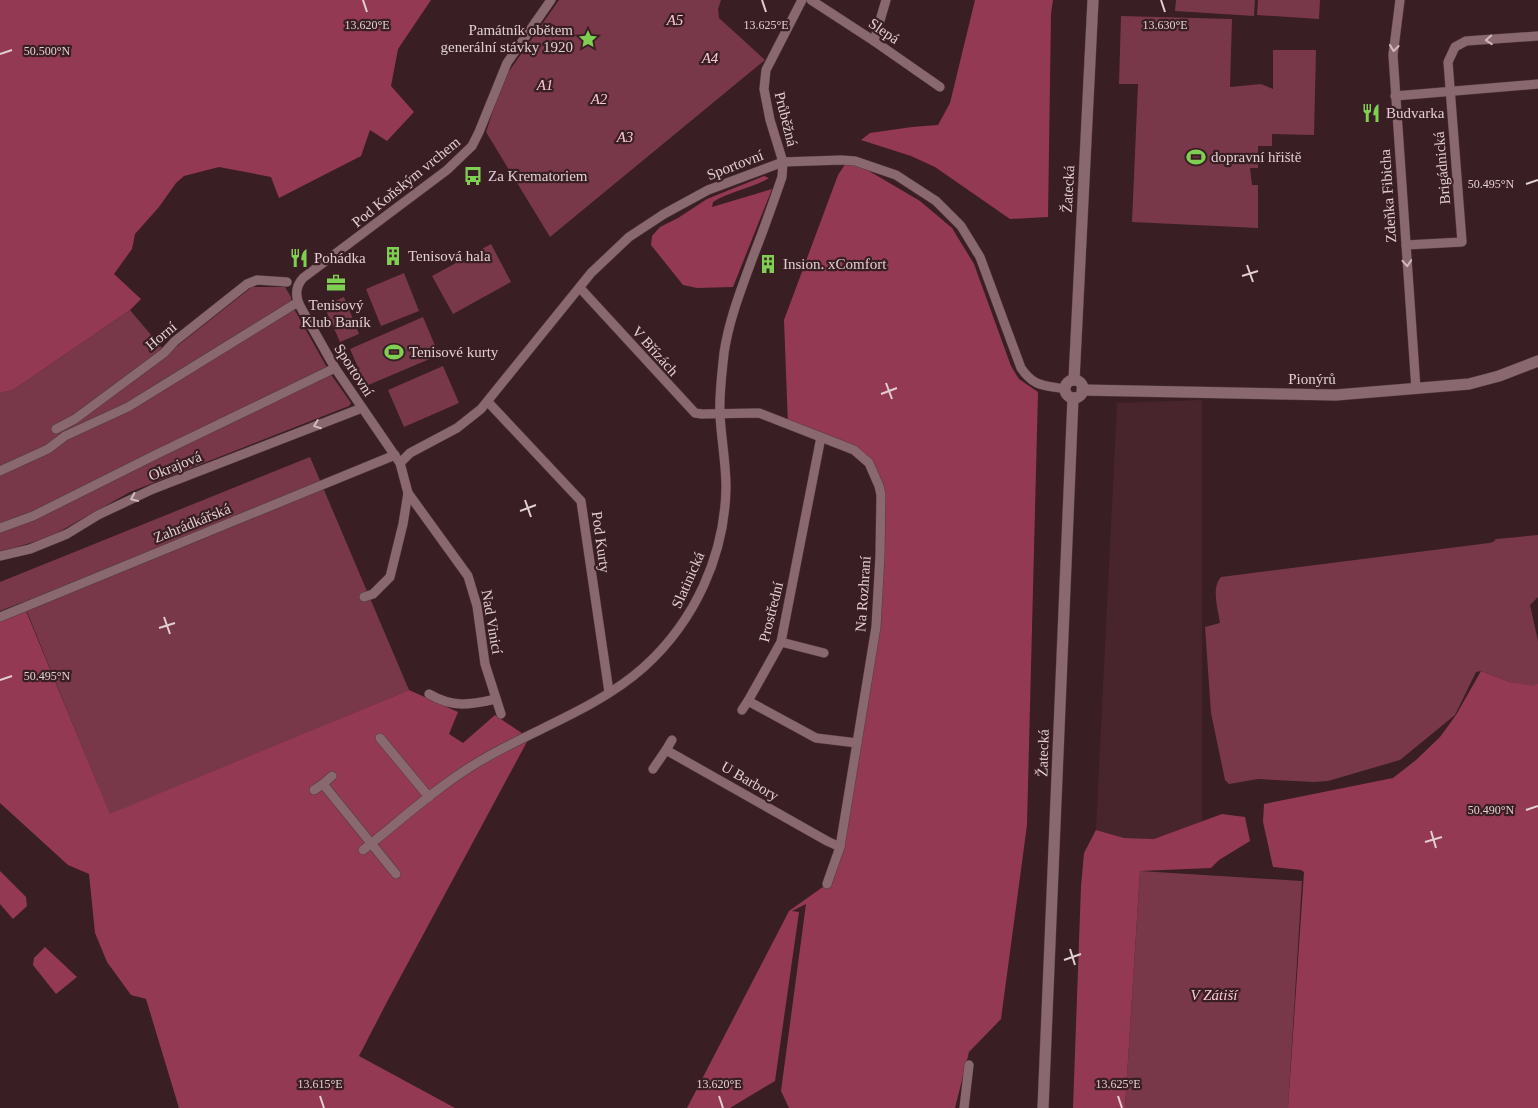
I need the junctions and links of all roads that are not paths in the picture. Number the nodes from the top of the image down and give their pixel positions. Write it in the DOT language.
graph roads {
  1 [pos="551,0"];
  2 [pos="802,0"];
  3 [pos="811,0"];
  4 [pos="886,0"];
  5 [pos="1093,0"];
  6 [pos="1400,0"];
  7 [pos="1538,36"];
  8 [pos="874,41"];
  9 [pos="1538,84"];
  10 [pos="940,88"];
  11 [pos="1450,92"];
  12 [pos="1395,96"];
  13 [pos="783,162"];
  14 [pos="1406,245"];
  15 [pos="287,282"];
  16 [pos="297,287"];
  17 [pos="580,288"];
  18 [pos="298,302"];
  19 [pos="1538,361"];
  20 [pos="335,368"];
  21 [pos="1074,380"];
  22 [pos="1065,388"];
  23 [pos="1416,389"];
  24 [pos="1082,390"];
  25 [pos="1073,398"];
  26 [pos="488,402"];
  27 [pos="362,408"];
  28 [pos="720,414"];
  29 [pos="56,429"];
  30 [pos="821,437"];
  31 [pos="397,459"];
  32 [pos="0,471"];
  33 [pos="408,493"];
  34 [pos="0,528"];
  35 [pos="0,556"];
  36 [pos="364,597"];
  37 [pos="0,618"];
  38 [pos="781,642"];
  39 [pos="824,654"];
  40 [pos="610,692"];
  41 [pos="429,694"];
  42 [pos="496,699"];
  43 [pos="748,701"];
  44 [pos="742,710"];
  45 [pos="501,714"];
  46 [pos="380,738"];
  47 [pos="672,740"];
  48 [pos="857,743"];
  49 [pos="666,750"];
  50 [pos="653,769"];
  51 [pos="332,776"];
  52 [pos="323,784"];
  53 [pos="314,790"];
  54 [pos="429,797"];
  55 [pos="371,844"];
  56 [pos="840,846"];
  57 [pos="363,850"];
  58 [pos="396,874"];
  59 [pos="827,884"];
  60 [pos="970,1065"];
  61 [pos="964,1108"];
  62 [pos="1043,1108"];
  1 -- 16 [label="street, Pod Koňským vrchem"];
  2 -- 13 [label="street, Průběžná"];
  3 -- 8 [label="street, Slepá"];
  4 -- 8 [label="street"];
  5 -- 21 [label="street, Žatecká"];
  6 -- 12 [label="street, Zdeňka Fibicha, one-way"];
  7 -- 11 [label="street, Brigádnická, one-way"];
  8 -- 10 [label="street, Slepá"];
  9 -- 11 [label="street"];
  11 -- 12 [label="street"];
  11 -- 14 [label="street, Brigádnická"];
  12 -- 14 [label="street, Zdeňka Fibicha"];
  13 -- 17 [label="street, Sportovní"];
  13 -- 22 [label="street, Sportovní"];
  13 -- 28 [label="street, Slatinická"];
  14 -- 23 [label="street, Zdeňka Fibicha, one-way"];
  15 -- 29 [label="street, Horní"];
  16 -- 18 [label="street, Sportovní"];
  17 -- 26 [label="street, Sportovní"];
  17 -- 28 [label="street, V Břízách"];
  18 -- 20 [label="street, Sportovní"];
  18 -- 32 [label="street"];
  19 -- 23 [label="street, Pionýrů"];
  20 -- 27 [label="street, Sportovní"];
  20 -- 34 [label="street"];
  21 -- 22 [label="street"];
  21 -- 24 [label="street"];
  22 -- 25 [label="street"];
  23 -- 24 [label="street, Pionýrů"];
  24 -- 25 [label="street"];
  25 -- 62 [label="street, Žatecká"];
  26 -- 31 [label="street, Sportovní"];
  26 -- 40 [label="street, Pod Kurty"];
  27 -- 31 [label="street, Sportovní"];
  27 -- 35 [label="street, Okrajová, one-way"];
  28 -- 30 [label="street, Na Rozhraní"];
  28 -- 40 [label="street, Slatinická"];
  30 -- 38 [label="street, Prostřední"];
  30 -- 48 [label="street, Na Rozhraní"];
  31 -- 33 [label="street, Sportovní"];
  31 -- 37 [label="street, Zahrádkářská"];
  33 -- 36 [label="street, Sportovní"];
  33 -- 42 [label="street, Nad Vinicí"];
  38 -- 39 [label="street"];
  38 -- 43 [label="street, Prostřední"];
  40 -- 54 [label="street, Slatinická"];
  41 -- 42 [label="street"];
  42 -- 45 [label="street, Nad Vinicí"];
  43 -- 44 [label="street, Prostřední"];
  43 -- 48 [label="street"];
  46 -- 54 [label="street"];
  47 -- 49 [label="street"];
  48 -- 56 [label="street, Na Rozhraní"];
  49 -- 50 [label="street"];
  49 -- 56 [label="street, U Barbory"];
  51 -- 52 [label="street"];
  52 -- 53 [label="street"];
  52 -- 55 [label="street"];
  54 -- 55 [label="street, Slatinická"];
  55 -- 57 [label="street, Slatinická"];
  55 -- 58 [label="street"];
  56 -- 59 [label="street, Na Rozhraní"];
  60 -- 61 [label="street"];
}
